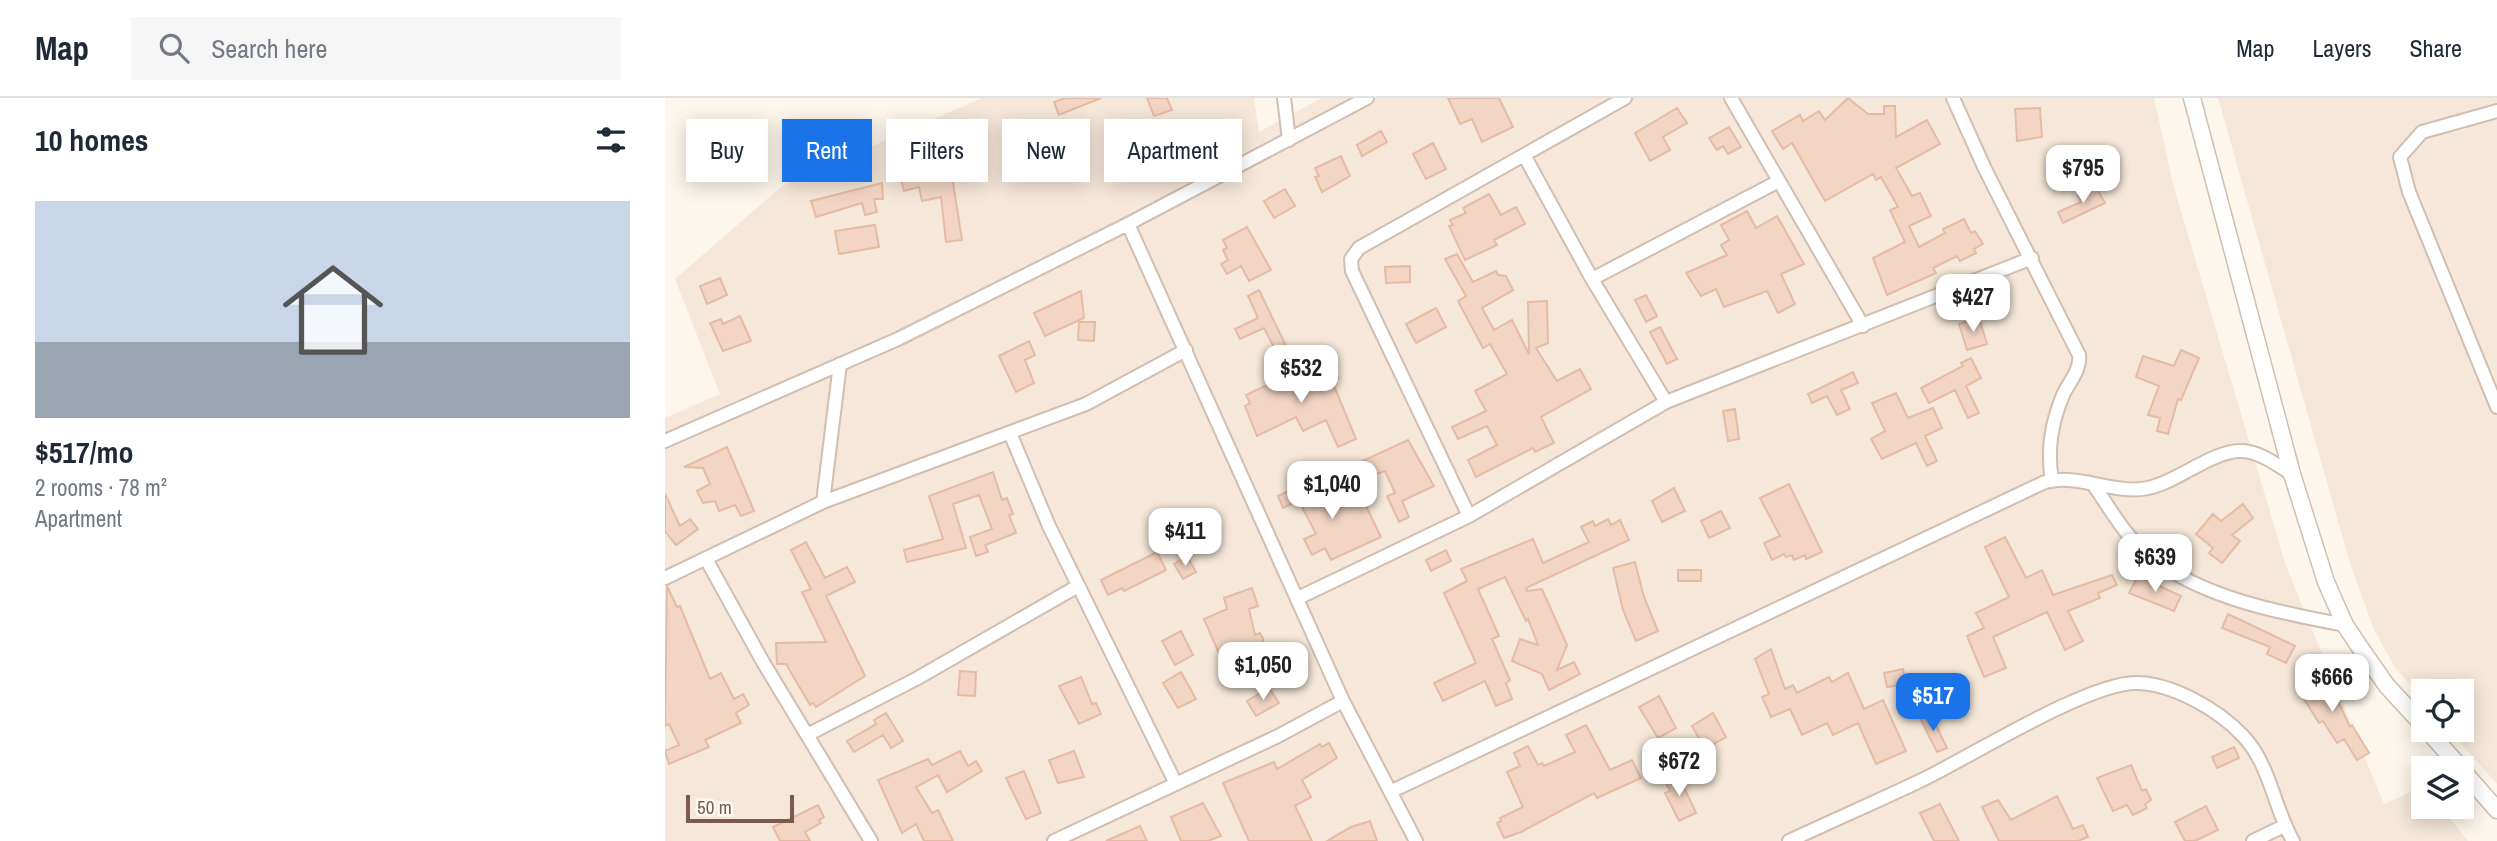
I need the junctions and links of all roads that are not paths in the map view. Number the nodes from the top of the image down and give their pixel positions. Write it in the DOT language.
graph roads {
  1 [pos="1283,98"];
  2 [pos="1367,98"];
  3 [pos="1625,98"];
  4 [pos="1731,98"];
  5 [pos="1953,98"];
  6 [pos="2192,98"];
  7 [pos="2497,111"];
  8 [pos="1289,140"];
  9 [pos="1524,155"];
  10 [pos="1777,182"];
  11 [pos="1128,224"];
  12 [pos="2032,258"];
  13 [pos="1592,279"];
  14 [pos="1863,326"];
  15 [pos="1186,350"];
  16 [pos="840,364"];
  17 [pos="1666,402"];
  18 [pos="2497,407"];
  19 [pos="1010,433"];
  20 [pos="665,441"];
  21 [pos="2292,474"];
  22 [pos="2052,481"];
  23 [pos="2093,484"];
  24 [pos="823,502"];
  25 [pos="1469,516"];
  26 [pos="706,559"];
  27 [pos="665,578"];
  28 [pos="1078,586"];
  29 [pos="1298,598"];
  30 [pos="2345,625"];
  31 [pos="1343,701"];
  32 [pos="2411,712"];
  33 [pos="807,734"];
  34 [pos="2437,742"];
  35 [pos="2450,756"];
  36 [pos="1176,784"];
  37 [pos="2474,784"];
  38 [pos="1392,791"];
  39 [pos="2497,810"];
  40 [pos="2284,826"];
  41 [pos="871,841"];
  42 [pos="1054,841"];
  43 [pos="1416,841"];
  44 [pos="1789,841"];
  45 [pos="2253,841"];
  46 [pos="2293,841"];
  1 -- 8 [label="street"];
  2 -- 8 [label="street"];
  3 -- 9 [label="street"];
  4 -- 10 [label="street"];
  5 -- 12 [label="street"];
  6 -- 21 [label="street"];
  7 -- 18 [label="street"];
  8 -- 11 [label="street"];
  9 -- 13 [label="street"];
  9 -- 25 [label="street"];
  10 -- 13 [label="street"];
  10 -- 14 [label="street"];
  11 -- 15 [label="street"];
  11 -- 16 [label="street"];
  12 -- 14 [label="street"];
  12 -- 22 [label="street"];
  13 -- 17 [label="street"];
  14 -- 17 [label="street"];
  15 -- 19 [label="street"];
  15 -- 29 [label="street"];
  16 -- 20 [label="street"];
  16 -- 24 [label="street"];
  17 -- 25 [label="street"];
  19 -- 24 [label="street"];
  19 -- 28 [label="street"];
  21 -- 23 [label="street"];
  21 -- 30 [label="street"];
  22 -- 23 [label="street"];
  22 -- 38 [label="street"];
  23 -- 30 [label="street"];
  24 -- 26 [label="street"];
  25 -- 29 [label="street"];
  26 -- 27 [label="street"];
  26 -- 33 [label="street"];
  28 -- 33 [label="street"];
  28 -- 36 [label="street"];
  29 -- 31 [label="street"];
  30 -- 32 [label="street"];
  31 -- 36 [label="street"];
  31 -- 38 [label="street"];
  33 -- 41 [label="street"];
  34 -- 35 [label="street"];
  36 -- 42 [label="street"];
  37 -- 39 [label="street"];
  38 -- 43 [label="street"];
  40 -- 44 [label="street"];
  40 -- 45 [label="street"];
  40 -- 46 [label="street"];
}
